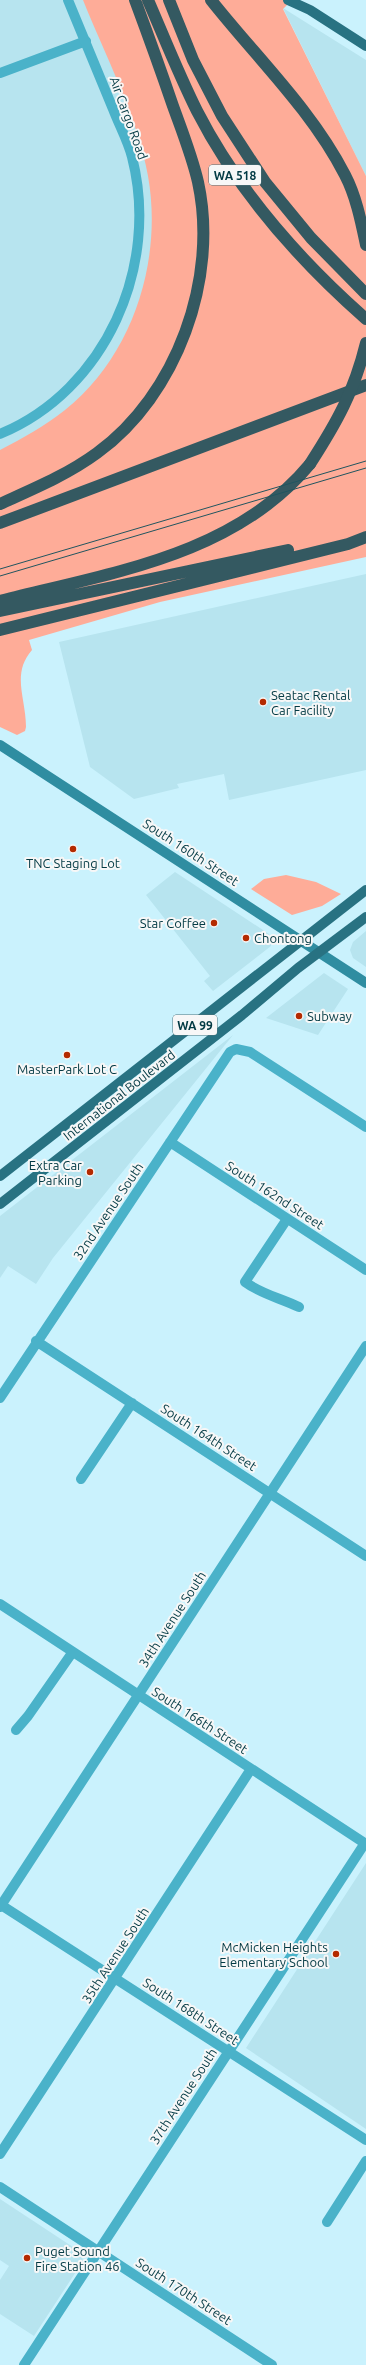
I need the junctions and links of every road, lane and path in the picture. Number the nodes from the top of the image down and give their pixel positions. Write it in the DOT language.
graph roads {
  1 [pos="68,0"];
  2 [pos="135,0"];
  3 [pos="148,0"];
  4 [pos="169,0"];
  5 [pos="211,0"];
  6 [pos="288,0"];
  7 [pos="300,0"];
  8 [pos="310,10"];
  9 [pos="86,41"];
  10 [pos="366,46"];
  11 [pos="0,73"];
  12 [pos="366,244"];
  13 [pos="366,294"];
  14 [pos="366,319"];
  15 [pos="366,343"];
  16 [pos="366,385"];
  17 [pos="0,434"];
  18 [pos="0,504"];
  19 [pos="0,523"];
  20 [pos="366,533"];
  21 [pos="366,537"];
  22 [pos="0,601"];
  23 [pos="0,611"];
  24 [pos="0,630"];
  25 [pos="0,745"];
  26 [pos="366,890"];
  27 [pos="366,917"];
  28 [pos="302,941"];
  29 [pos="320,953"];
  30 [pos="366,984"];
  31 [pos="366,1127"];
  32 [pos="170,1142"];
  33 [pos="0,1176"];
  34 [pos="0,1204"];
  35 [pos="287,1220"];
  36 [pos="366,1270"];
  37 [pos="299,1307"];
  38 [pos="36,1341"];
  39 [pos="366,1346"];
  40 [pos="0,1398"];
  41 [pos="132,1403"];
  42 [pos="81,1479"];
  43 [pos="270,1492"];
  44 [pos="366,1556"];
  45 [pos="0,1604"];
  46 [pos="72,1653"];
  47 [pos="137,1695"];
  48 [pos="16,1730"];
  49 [pos="251,1769"];
  50 [pos="366,1843"];
  51 [pos="0,1906"];
  52 [pos="116,1979"];
  53 [pos="229,2051"];
  54 [pos="366,2140"];
  55 [pos="0,2154"];
  56 [pos="366,2161"];
  57 [pos="0,2187"];
  58 [pos="327,2222"];
  59 [pos="98,2250"];
  60 [pos="24,2365"];
  61 [pos="272,2365"];
  1 -- 9 [label="street, Air Cargo Road"];
  2 -- 18 [label="highway"];
  3 -- 14 [label="highway, WA 518"];
  4 -- 13 [label="highway, WA 518"];
  5 -- 12 [label="highway"];
  6 -- 8 [label="main road"];
  7 -- 8 [label="main road"];
  8 -- 10 [label="main road"];
  9 -- 11 [label="street"];
  9 -- 17 [label="street, Air Cargo Road"];
  15 -- 22 [label="highway, bridge"];
  16 -- 19 [label="highway"];
  20 -- 23 [label="highway"];
  21 -- 24 [label="highway"];
  25 -- 28 [label="main road, South 160th Street"];
  26 -- 28 [label="main road, International Boulevard / WA 99"];
  27 -- 29 [label="main road, International Boulevard / WA 99"];
  28 -- 29 [label="main road, South 160th Street"];
  28 -- 33 [label="main road, International Boulevard / WA 99"];
  29 -- 30 [label="main road, South 160th Street"];
  29 -- 34 [label="main road, International Boulevard / WA 99"];
  31 -- 32 [label="street, 32nd Avenue South"];
  32 -- 35 [label="street, South 162nd Street"];
  32 -- 38 [label="street, 32nd Avenue South"];
  35 -- 36 [label="street, South 162nd Street"];
  35 -- 37 [label="street"];
  38 -- 40 [label="street, 32nd Avenue South"];
  38 -- 41 [label="street, South 164th Street"];
  39 -- 43 [label="street, 34th Avenue South"];
  41 -- 42 [label="street"];
  41 -- 43 [label="street, South 164th Street"];
  43 -- 44 [label="street, South 164th Street"];
  43 -- 47 [label="street, 34th Avenue South"];
  45 -- 46 [label="street, South 166th Street"];
  46 -- 47 [label="street, South 166th Street"];
  46 -- 48 [label="street"];
  47 -- 49 [label="street, South 166th Street"];
  47 -- 51 [label="street, 34th Avenue South"];
  49 -- 50 [label="street, South 166th Street"];
  49 -- 52 [label="street, 35th Avenue South"];
  50 -- 53 [label="street, 37th Avenue South"];
  51 -- 52 [label="street, South 168th Street"];
  52 -- 53 [label="street, South 168th Street"];
  52 -- 55 [label="street, 35th Avenue South"];
  53 -- 54 [label="street, South 168th Street"];
  53 -- 59 [label="street, 37th Avenue South"];
  56 -- 58 [label="street"];
  57 -- 59 [label="street, South 170th Street"];
  59 -- 60 [label="street, 37th Avenue South"];
  59 -- 61 [label="street, South 170th Street"];
}
